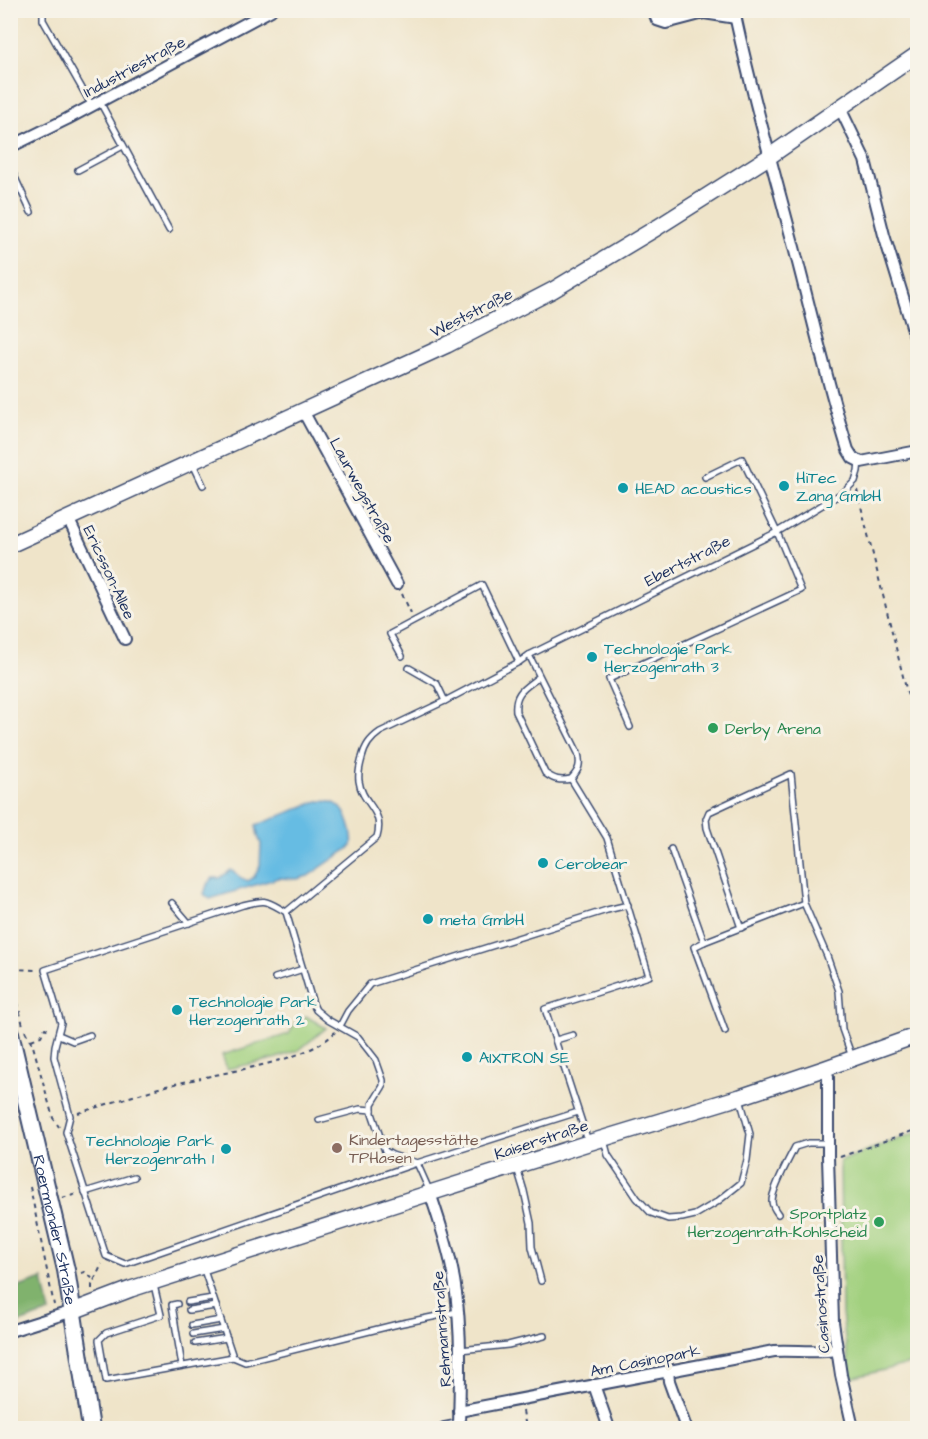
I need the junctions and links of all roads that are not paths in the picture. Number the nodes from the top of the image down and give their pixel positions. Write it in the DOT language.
graph roads {
  1 [pos="43,10"];
  2 [pos="271,10"];
  3 [pos="652,10"];
  4 [pos="735,14"];
  5 [pos="918,54"];
  6 [pos="96,104"];
  7 [pos="840,108"];
  8 [pos="123,146"];
  9 [pos="10,147"];
  10 [pos="770,156"];
  11 [pos="10,167"];
  12 [pos="78,170"];
  13 [pos="31,212"];
  14 [pos="169,230"];
  15 [pos="914,325"];
  16 [pos="918,346"];
  17 [pos="303,411"];
  18 [pos="918,451"];
  19 [pos="859,461"];
  20 [pos="192,462"];
  21 [pos="705,477"];
  22 [pos="203,485"];
  23 [pos="68,518"];
  24 [pos="777,531"];
  25 [pos="10,545"];
  26 [pos="397,584"];
  27 [pos="125,639"];
  28 [pos="529,655"];
  29 [pos="402,656"];
  30 [pos="519,662"];
  31 [pos="409,668"];
  32 [pos="539,676"];
  33 [pos="445,701"];
  34 [pos="630,727"];
  35 [pos="572,779"];
  36 [pos="671,849"];
  37 [pos="172,903"];
  38 [pos="804,903"];
  39 [pos="628,905"];
  40 [pos="286,912"];
  41 [pos="189,923"];
  42 [pos="741,928"];
  43 [pos="704,942"];
  44 [pos="303,969"];
  45 [pos="275,978"];
  46 [pos="340,1026"];
  47 [pos="725,1031"];
  48 [pos="10,1033"];
  49 [pos="59,1035"];
  50 [pos="90,1035"];
  51 [pos="573,1035"];
  52 [pos="918,1035"];
  53 [pos="556,1040"];
  54 [pos="853,1059"];
  55 [pos="826,1068"];
  56 [pos="740,1097"];
  57 [pos="372,1110"];
  58 [pos="578,1112"];
  59 [pos="319,1120"];
  60 [pos="596,1141"];
  61 [pos="828,1143"];
  62 [pos="417,1163"];
  63 [pos="516,1166"];
  64 [pos="134,1177"];
  65 [pos="85,1192"];
  66 [pos="430,1193"];
  67 [pos="778,1214"];
  68 [pos="203,1267"];
  69 [pos="541,1281"];
  70 [pos="154,1282"];
  71 [pos="213,1298"];
  72 [pos="188,1302"];
  73 [pos="177,1304"];
  74 [pos="216,1306"];
  75 [pos="189,1310"];
  76 [pos="73,1311"];
  77 [pos="457,1312"];
  78 [pos="221,1320"];
  79 [pos="192,1325"];
  80 [pos="224,1329"];
  81 [pos="10,1331"];
  82 [pos="193,1334"];
  83 [pos="544,1336"];
  84 [pos="227,1338"];
  85 [pos="195,1343"];
  86 [pos="460,1350"];
  87 [pos="837,1350"];
  88 [pos="233,1357"];
  89 [pos="182,1366"];
  90 [pos="668,1371"];
  91 [pos="594,1385"];
  92 [pos="459,1411"];
  93 [pos="459,1427"];
  94 [pos="91,1428"];
  95 [pos="320,1428"];
  96 [pos="326,1428"];
  97 [pos="444,1428"];
  98 [pos="609,1428"];
  99 [pos="686,1428"];
  100 [pos="853,1428"];
  1 -- 6 [label="lane"];
  2 -- 6 [label="street, Industriestraße"];
  3 -- 4 [label="street"];
  4 -- 10 [label="street"];
  5 -- 7 [label="main road, Weststraße"];
  6 -- 8 [label="lane"];
  6 -- 9 [label="street, Industriestraße"];
  7 -- 10 [label="main road, Weststraße"];
  7 -- 15 [label="street"];
  8 -- 12 [label="lane"];
  8 -- 14 [label="lane"];
  10 -- 17 [label="main road, Weststraße"];
  10 -- 19 [label="street"];
  11 -- 13 [label="lane"];
  15 -- 16 [label="street"];
  17 -- 20 [label="main road, Weststraße"];
  17 -- 26 [label="street, Laurwegstraße"];
  18 -- 19 [label="street"];
  19 -- 24 [label="lane, Ebertstraße"];
  20 -- 22 [label="lane"];
  20 -- 23 [label="main road, Weststraße"];
  21 -- 24 [label="lane"];
  23 -- 25 [label="main road, Weststraße"];
  23 -- 27 [label="street, Ericsson-Allee"];
  24 -- 28 [label="lane, Ebertstraße"];
  24 -- 34 [label="lane"];
  28 -- 30 [label="lane"];
  28 -- 32 [label="lane"];
  29 -- 30 [label="lane"];
  30 -- 33 [label="lane"];
  31 -- 33 [label="lane"];
  32 -- 35 [label="lane"];
  32 -- 35 [label="lane"];
  33 -- 40 [label="lane"];
  35 -- 39 [label="lane"];
  36 -- 43 [label="lane"];
  37 -- 41 [label="lane"];
  38 -- 42 [label="lane"];
  38 -- 42 [label="lane"];
  38 -- 54 [label="lane"];
  39 -- 46 [label="lane"];
  39 -- 53 [label="lane"];
  40 -- 41 [label="lane"];
  40 -- 44 [label="lane"];
  41 -- 49 [label="lane"];
  42 -- 43 [label="lane"];
  43 -- 47 [label="lane"];
  44 -- 45 [label="lane"];
  44 -- 46 [label="lane"];
  46 -- 57 [label="lane"];
  48 -- 76 [label="main road, Roermonder Straße"];
  49 -- 50 [label="lane"];
  49 -- 65 [label="lane"];
  51 -- 53 [label="lane"];
  52 -- 54 [label="main road, Kaiserstraße"];
  53 -- 58 [label="lane"];
  54 -- 55 [label="main road, Kaiserstraße"];
  55 -- 56 [label="main road, Kaiserstraße"];
  55 -- 61 [label="street, Casinostraße"];
  56 -- 60 [label="main road, Kaiserstraße"];
  56 -- 60 [label="lane"];
  57 -- 59 [label="lane"];
  57 -- 62 [label="lane"];
  58 -- 60 [label="lane"];
  58 -- 62 [label="lane"];
  60 -- 63 [label="main road, Kaiserstraße"];
  61 -- 67 [label="lane"];
  61 -- 87 [label="street, Casinostraße"];
  62 -- 65 [label="lane"];
  62 -- 66 [label="lane"];
  63 -- 66 [label="main road, Kaiserstraße"];
  63 -- 69 [label="lane"];
  64 -- 65 [label="lane"];
  66 -- 68 [label="main road, Kaiserstraße"];
  66 -- 77 [label="street, Rehmannstraße"];
  68 -- 70 [label="main road, Kaiserstraße"];
  68 -- 71 [label="lane"];
  70 -- 76 [label="main road, Kaiserstraße"];
  70 -- 89 [label="lane"];
  71 -- 72 [label="lane"];
  71 -- 74 [label="lane"];
  73 -- 89 [label="lane"];
  74 -- 75 [label="lane"];
  74 -- 78 [label="lane"];
  76 -- 81 [label="street"];
  76 -- 94 [label="main road, Roermonder Straße"];
  77 -- 86 [label="street, Rehmannstraße"];
  77 -- 88 [label="lane"];
  78 -- 79 [label="lane"];
  78 -- 80 [label="lane"];
  80 -- 82 [label="lane"];
  80 -- 84 [label="lane"];
  83 -- 86 [label="lane"];
  84 -- 85 [label="lane"];
  84 -- 88 [label="lane"];
  86 -- 92 [label="street, Rehmannstraße"];
  87 -- 90 [label="street, Am Casinopark"];
  87 -- 100 [label="street, Casinostraße"];
  88 -- 89 [label="lane"];
  90 -- 91 [label="street, Am Casinopark"];
  90 -- 99 [label="street"];
  91 -- 92 [label="street, Am Casinopark"];
  91 -- 98 [label="street"];
  92 -- 93 [label="street, Rehmannstraße"];
  93 -- 97 [label="street"];
  95 -- 96 [label="lane"];
}
